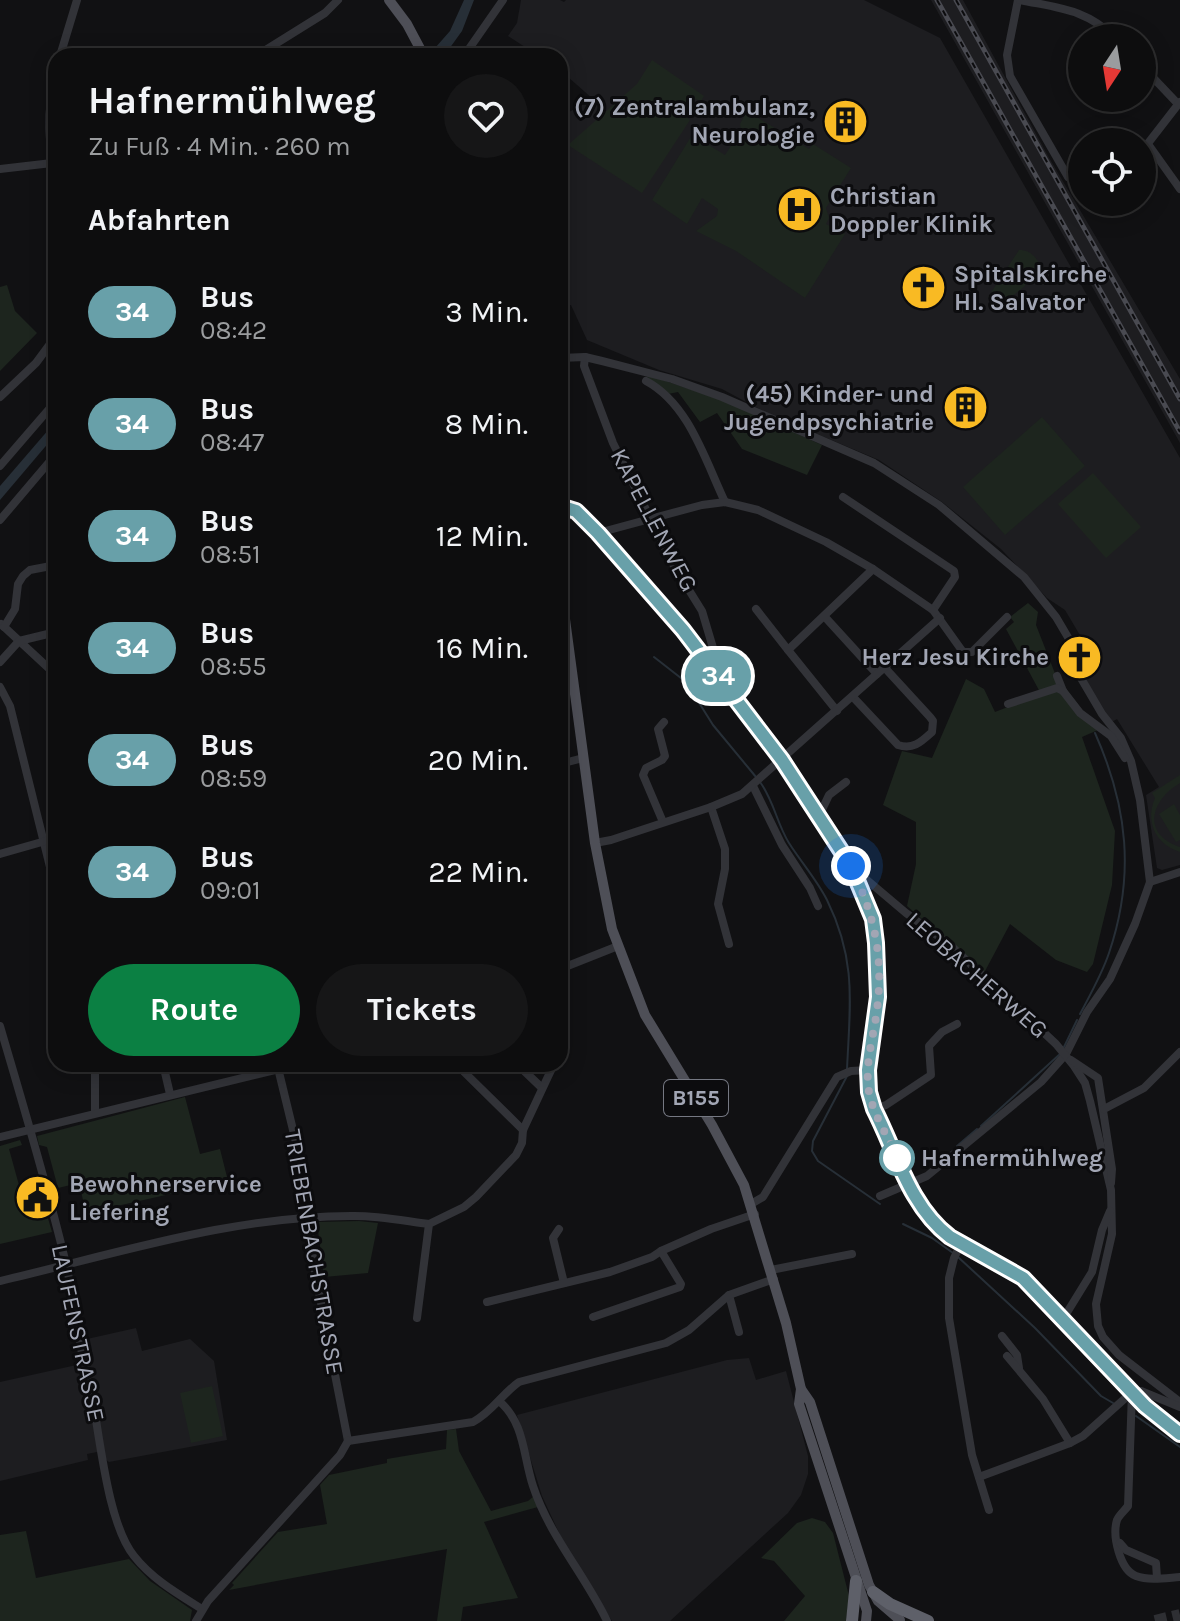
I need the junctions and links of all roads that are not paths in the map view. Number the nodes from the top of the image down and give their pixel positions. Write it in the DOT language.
graph roads {
  1 [pos="77,0"];
  2 [pos="338,0"];
  3 [pos="389,0"];
  4 [pos="503,0"];
  5 [pos="1019,0"];
  6 [pos="1101,24"];
  7 [pos="62,48"];
  8 [pos="269,48"];
  9 [pos="420,48"];
  10 [pos="470,48"];
  11 [pos="1156,80"];
  12 [pos="1179,103"];
  13 [pos="1156,133"];
  14 [pos="1156,161"];
  15 [pos="48,163"];
  16 [pos="0,169"];
  17 [pos="1068,177"];
  18 [pos="1180,189"];
  19 [pos="48,347"];
  20 [pos="585,357"];
  21 [pos="568,358"];
  22 [pos="646,381"];
  23 [pos="0,397"];
  24 [pos="48,410"];
  25 [pos="48,463"];
  26 [pos="0,466"];
  27 [pos="843,497"];
  28 [pos="725,502"];
  29 [pos="568,508"];
  30 [pos="0,520"];
  31 [pos="651,520"];
  32 [pos="598,533"];
  33 [pos="48,567"];
  34 [pos="873,569"];
  35 [pos="756,609"];
  36 [pos="933,610"];
  37 [pos="825,617"];
  38 [pos="1007,617"];
  39 [pos="940,618"];
  40 [pos="2,625"];
  41 [pos="48,634"];
  42 [pos="19,641"];
  43 [pos="568,648"];
  44 [pos="788,650"];
  45 [pos="0,662"];
  46 [pos="48,668"];
  47 [pos="881,671"];
  48 [pos="1057,676"];
  49 [pos="724,683"];
  50 [pos="0,687"];
  51 [pos="1063,691"];
  52 [pos="853,697"];
  53 [pos="1008,704"];
  54 [pos="837,711"];
  55 [pos="664,722"];
  56 [pos="583,758"];
  57 [pos="782,760"];
  58 [pos="568,762"];
  59 [pos="1134,772"];
  60 [pos="846,782"];
  61 [pos="757,783"];
  62 [pos="711,807"];
  63 [pos="819,816"];
  64 [pos="665,821"];
  65 [pos="48,840"];
  66 [pos="45,841"];
  67 [pos="595,843"];
  68 [pos="0,854"];
  69 [pos="48,855"];
  70 [pos="851,866"];
  71 [pos="1180,872"];
  72 [pos="1150,882"];
  73 [pos="818,906"];
  74 [pos="729,944"];
  75 [pos="618,946"];
  76 [pos="568,966"];
  77 [pos="957,1024"];
  78 [pos="0,1026"];
  79 [pos="1180,1052"];
  80 [pos="1068,1057"];
  81 [pos="868,1070"];
  82 [pos="95,1072"];
  83 [pos="165,1072"];
  84 [pos="258,1072"];
  85 [pos="279,1072"];
  86 [pos="464,1072"];
  87 [pos="525,1072"];
  88 [pos="550,1072"];
  89 [pos="542,1088"];
  90 [pos="170,1094"];
  91 [pos="874,1109"];
  92 [pos="1104,1109"];
  93 [pos="95,1113"];
  94 [pos="31,1129"];
  95 [pos="523,1130"];
  96 [pos="0,1137"];
  97 [pos="910,1186"];
  98 [pos="1111,1190"];
  99 [pos="880,1196"];
  100 [pos="753,1209"];
  101 [pos="1111,1210"];
  102 [pos="307,1218"];
  103 [pos="429,1224"];
  104 [pos="559,1229"];
  105 [pos="661,1251"];
  106 [pos="958,1251"];
  107 [pos="852,1254"];
  108 [pos="66,1266"];
  109 [pos="773,1274"];
  110 [pos="0,1281"];
  111 [pos="564,1283"];
  112 [pos="729,1295"];
  113 [pos="487,1302"];
  114 [pos="593,1317"];
  115 [pos="417,1318"];
  116 [pos="1063,1319"];
  117 [pos="739,1332"];
  118 [pos="1002,1336"];
  119 [pos="1007,1356"];
  120 [pos="1019,1368"];
  121 [pos="801,1389"];
  122 [pos="1132,1392"];
  123 [pos="499,1401"];
  124 [pos="1180,1404"];
  125 [pos="1180,1434"];
  126 [pos="348,1441"];
  127 [pos="1070,1443"];
  128 [pos="979,1477"];
  129 [pos="989,1510"];
  130 [pos="1117,1537"];
  131 [pos="1180,1577"];
  132 [pos="1157,1578"];
  133 [pos="856,1581"];
  134 [pos="873,1592"];
  135 [pos="202,1609"];
  136 [pos="196,1621"];
  137 [pos="607,1621"];
  138 [pos="852,1621"];
  139 [pos="866,1621"];
  140 [pos="885,1621"];
  141 [pos="902,1621"];
  142 [pos="928,1621"];
  1 -- 7 [label="street"];
  2 -- 8 [label="street"];
  3 -- 9 [label="main road"];
  4 -- 10 [label="street"];
  5 -- 6 [label="street"];
  5 -- 17 [label="street"];
  11 -- 12 [label="street"];
  12 -- 13 [label="street"];
  14 -- 18 [label="street"];
  15 -- 16 [label="street"];
  19 -- 23 [label="street"];
  20 -- 21 [label="street"];
  20 -- 31 [label="street, KAPELLENWEG"];
  20 -- 59 [label="street"];
  22 -- 28 [label="street"];
  24 -- 26 [label="street"];
  25 -- 30 [label="street"];
  27 -- 36 [label="street"];
  28 -- 31 [label="street"];
  28 -- 34 [label="street"];
  29 -- 32 [label="street"];
  31 -- 32 [label="street"];
  31 -- 49 [label="street, KAPELLENWEG"];
  32 -- 49 [label="street"];
  33 -- 40 [label="street"];
  34 -- 36 [label="street"];
  34 -- 37 [label="street"];
  35 -- 44 [label="street"];
  36 -- 39 [label="street"];
  37 -- 44 [label="street"];
  37 -- 47 [label="street"];
  38 -- 39 [label="street"];
  39 -- 47 [label="street"];
  40 -- 42 [label="street"];
  41 -- 42 [label="street"];
  42 -- 45 [label="street"];
  42 -- 46 [label="street"];
  43 -- 56 [label="main road, B155"];
  44 -- 54 [label="street"];
  47 -- 52 [label="street"];
  47 -- 52 [label="street"];
  48 -- 51 [label="street"];
  49 -- 57 [label="street"];
  50 -- 66 [label="street"];
  51 -- 53 [label="street"];
  51 -- 59 [label="street"];
  52 -- 54 [label="street"];
  54 -- 57 [label="street"];
  55 -- 64 [label="street"];
  56 -- 58 [label="street"];
  56 -- 67 [label="main road, B155"];
  57 -- 61 [label="street"];
  57 -- 63 [label="street"];
  59 -- 72 [label="street"];
  60 -- 63 [label="street"];
  61 -- 62 [label="street"];
  61 -- 73 [label="street"];
  62 -- 64 [label="street"];
  62 -- 74 [label="street"];
  63 -- 70 [label="street"];
  64 -- 67 [label="street"];
  65 -- 66 [label="street"];
  66 -- 68 [label="street"];
  66 -- 69 [label="street"];
  67 -- 75 [label="main road, B155"];
  70 -- 80 [label="street, LEOBACHERWEG"];
  70 -- 81 [label="street"];
  71 -- 72 [label="street"];
  72 -- 80 [label="street"];
  75 -- 76 [label="street"];
  75 -- 100 [label="main road, B155"];
  77 -- 91 [label="street"];
  78 -- 94 [label="street, LAUFENSTRASSE"];
  79 -- 92 [label="street"];
  80 -- 92 [label="street, LEOBACHERWEG"];
  80 -- 97 [label="street"];
  80 -- 98 [label="street"];
  81 -- 91 [label="street"];
  81 -- 100 [label="street"];
  82 -- 93 [label="street"];
  83 -- 90 [label="street"];
  84 -- 90 [label="street"];
  85 -- 102 [label="street, TRIEBENBACHSTRASSE"];
  86 -- 95 [label="street"];
  87 -- 89 [label="street"];
  88 -- 89 [label="street"];
  89 -- 95 [label="street"];
  90 -- 93 [label="street"];
  91 -- 97 [label="street"];
  92 -- 98 [label="street, LEOBACHERWEG"];
  93 -- 94 [label="street"];
  94 -- 96 [label="street"];
  94 -- 108 [label="street, LAUFENSTRASSE"];
  95 -- 103 [label="street"];
  97 -- 99 [label="street"];
  97 -- 106 [label="street"];
  98 -- 101 [label="street"];
  100 -- 105 [label="street"];
  100 -- 109 [label="main road, B155"];
  101 -- 116 [label="street"];
  101 -- 124 [label="street"];
  102 -- 103 [label="street"];
  102 -- 108 [label="street"];
  102 -- 126 [label="street, TRIEBENBACHSTRASSE"];
  103 -- 115 [label="street"];
  104 -- 111 [label="street"];
  105 -- 111 [label="street"];
  105 -- 114 [label="street"];
  106 -- 116 [label="street"];
  106 -- 128 [label="street"];
  107 -- 109 [label="street"];
  108 -- 110 [label="street"];
  108 -- 135 [label="street, LAUFENSTRASSE"];
  109 -- 112 [label="street"];
  109 -- 121 [label="main road, B155"];
  111 -- 113 [label="street"];
  112 -- 117 [label="street"];
  112 -- 123 [label="street"];
  116 -- 122 [label="street"];
  118 -- 120 [label="street"];
  119 -- 120 [label="street"];
  120 -- 127 [label="street"];
  121 -- 133 [label="main road, B155"];
  121 -- 134 [label="main road, B155"];
  122 -- 124 [label="street"];
  122 -- 125 [label="street"];
  122 -- 127 [label="street"];
  122 -- 130 [label="street"];
  123 -- 126 [label="street"];
  123 -- 137 [label="street"];
  126 -- 135 [label="street"];
  127 -- 128 [label="street"];
  128 -- 129 [label="street"];
  130 -- 132 [label="street"];
  130 -- 132 [label="street"];
  131 -- 132 [label="street"];
  133 -- 138 [label="highway"];
  133 -- 139 [label="main road, B155"];
  134 -- 141 [label="main road, B155"];
  134 -- 142 [label="highway"];
  135 -- 136 [label="street"];
  140 -- 141 [label="main road, B155"];
}
